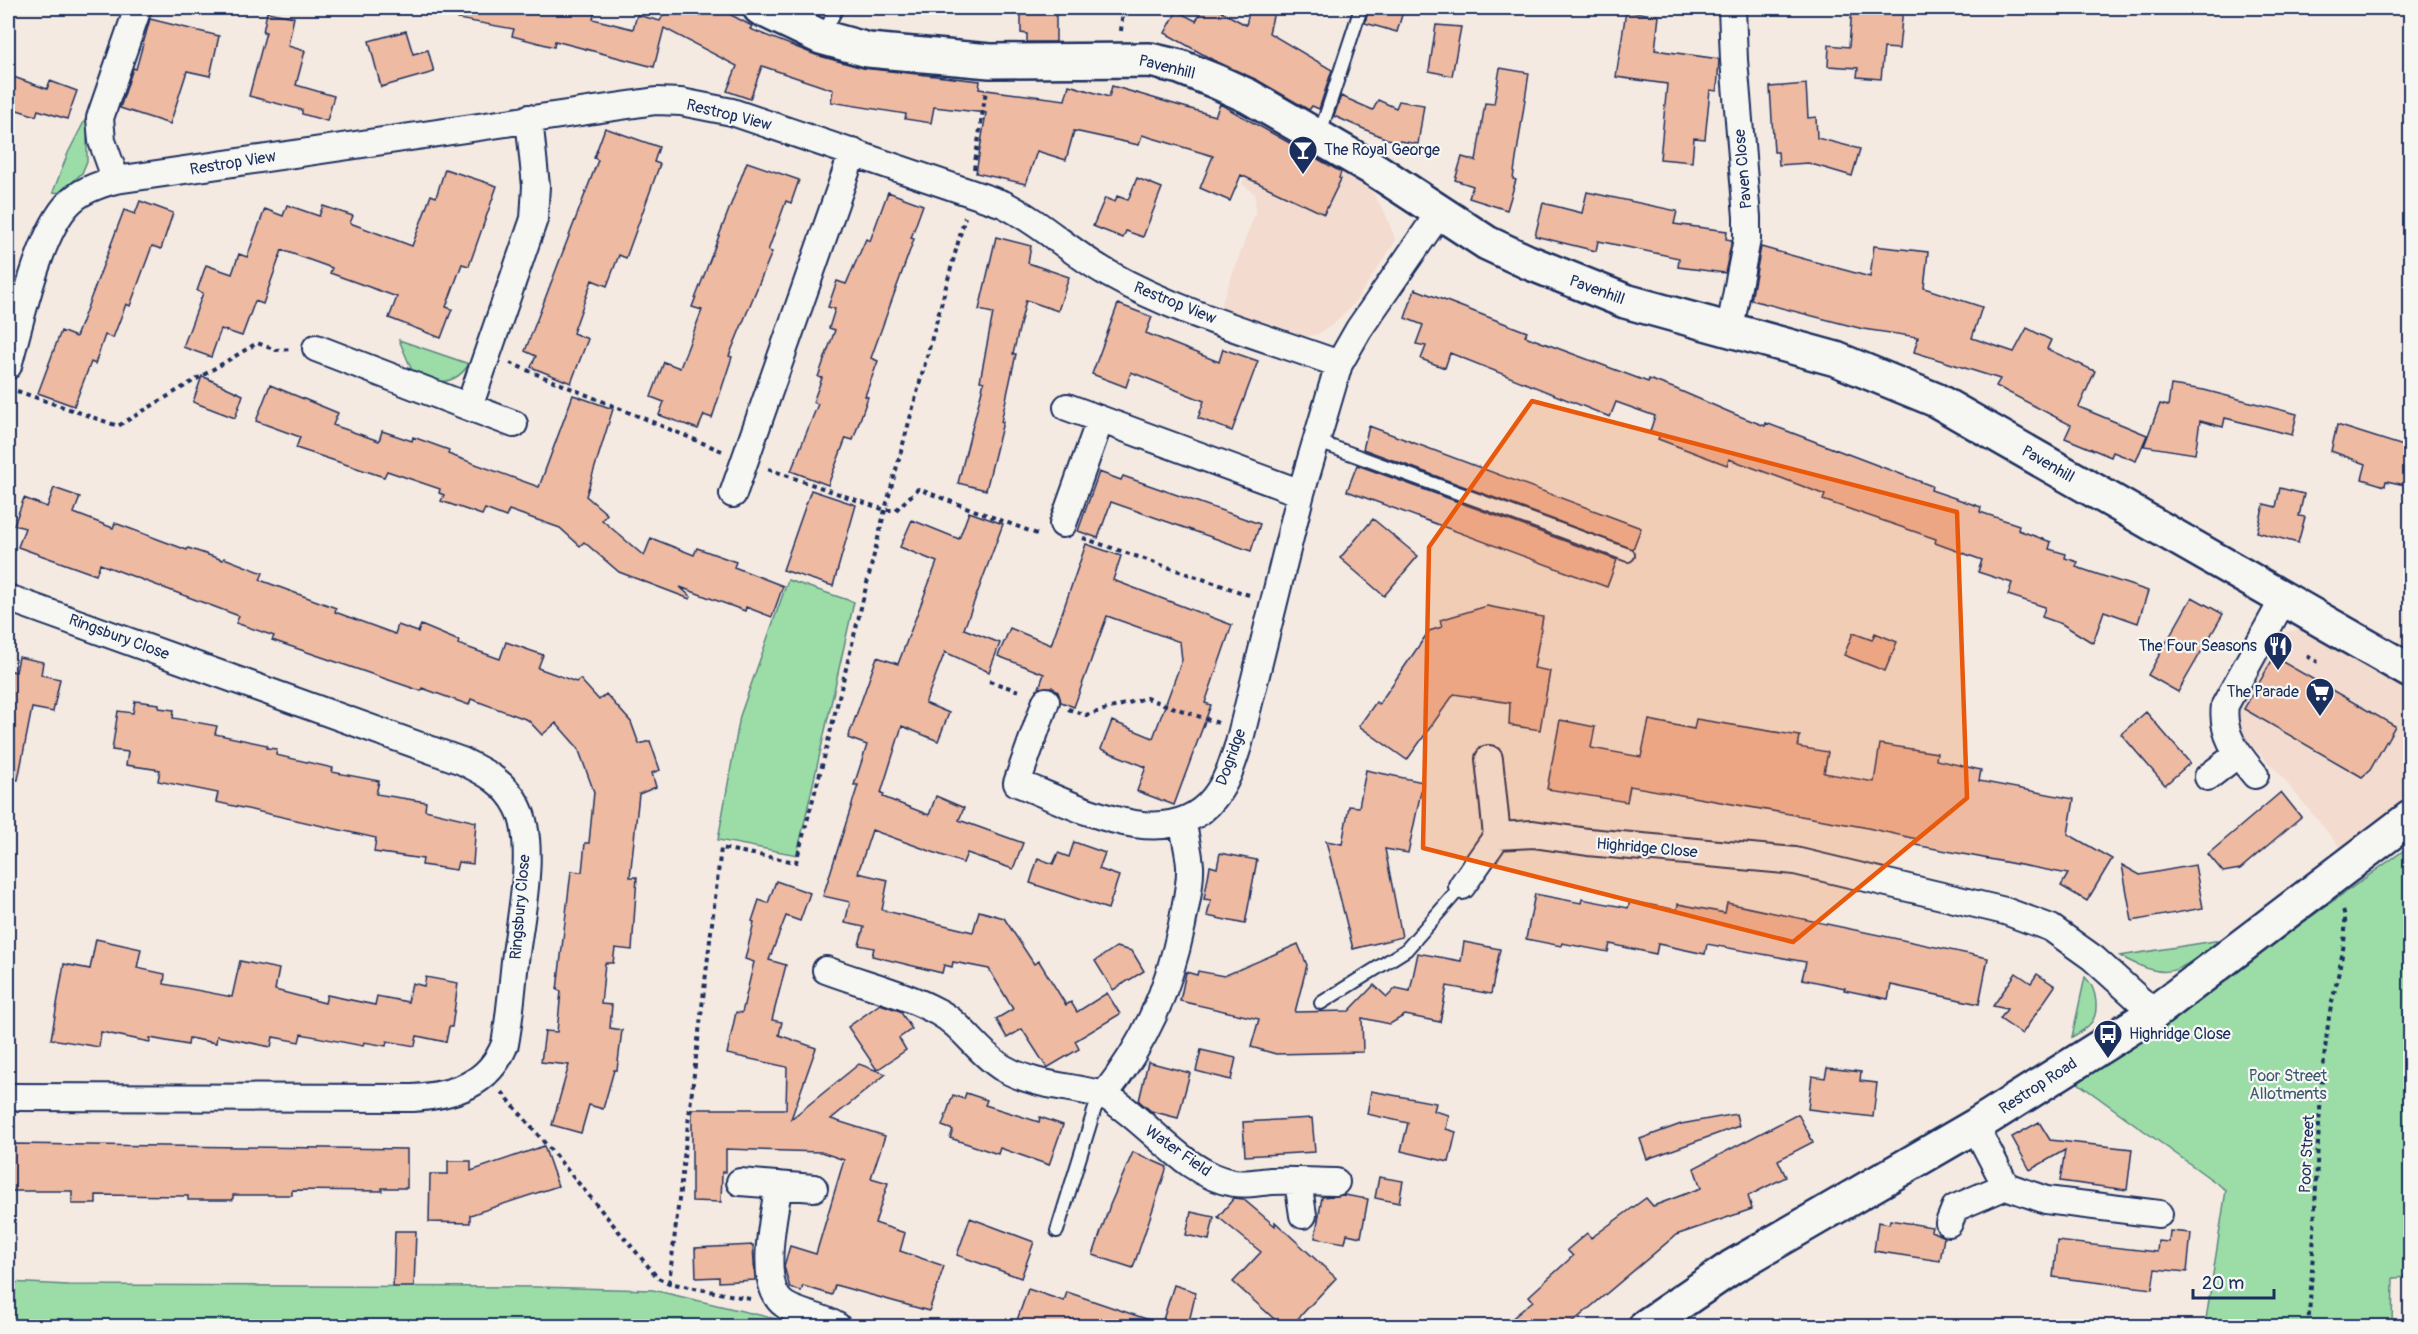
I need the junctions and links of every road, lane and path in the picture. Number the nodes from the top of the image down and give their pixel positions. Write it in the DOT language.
graph roads {
  1 [pos="138,8"];
  2 [pos="761,8"];
  3 [pos="837,8"];
  4 [pos="1361,8"];
  5 [pos="1732,8"];
  6 [pos="2404,8"];
  7 [pos="2410,20"];
  8 [pos="821,37"];
  9 [pos="990,61"];
  10 [pos="529,118"];
  11 [pos="1319,137"];
  12 [pos="854,152"];
  13 [pos="116,180"];
  14 [pos="971,192"];
  15 [pos="1440,212"];
  16 [pos="1730,328"];
  17 [pos="316,348"];
  18 [pos="488,354"];
  19 [pos="1339,364"];
  20 [pos="8,366"];
  21 [pos="8,387"];
  22 [pos="469,407"];
  23 [pos="1067,407"];
  24 [pos="1100,420"];
  25 [pos="514,423"];
  26 [pos="1316,441"];
  27 [pos="745,461"];
  28 [pos="1301,493"];
  29 [pos="733,494"];
  30 [pos="885,510"];
  31 [pos="1061,527"];
  32 [pos="1628,555"];
  33 [pos="8,598"];
  34 [pos="2283,600"];
  35 [pos="1274,603"];
  36 [pos="2307,656"];
  37 [pos="2318,662"];
  38 [pos="2410,671"];
  39 [pos="989,681"];
  40 [pos="1046,701"];
  41 [pos="1242,731"];
  42 [pos="2238,754"];
  43 [pos="1489,759"];
  44 [pos="2255,775"];
  45 [pos="2208,777"];
  46 [pos="2410,818"];
  47 [pos="1182,821"];
  48 [pos="1497,836"];
  49 [pos="2327,882"];
  50 [pos="1462,886"];
  51 [pos="826,970"];
  52 [pos="1321,1003"];
  53 [pos="2154,1013"];
  54 [pos="486,1073"];
  55 [pos="1104,1095"];
  56 [pos="8,1097"];
  57 [pos="1975,1126"];
  58 [pos="1298,1181"];
  59 [pos="740,1182"];
  60 [pos="1336,1182"];
  61 [pos="779,1185"];
  62 [pos="2006,1186"];
  63 [pos="814,1188"];
  64 [pos="2159,1214"];
  65 [pos="1303,1215"];
  66 [pos="1949,1223"];
  67 [pos="1057,1231"];
  68 [pos="669,1283"];
  69 [pos="776,1297"];
  70 [pos="837,1326"];
  71 [pos="1646,1326"];
  72 [pos="2308,1326"];
  1 -- 13 [label="street"];
  2 -- 8 [label="street, Pavenhill"];
  3 -- 8 [label="lane"];
  4 -- 11 [label="lane"];
  5 -- 16 [label="street, Paven Close"];
  6 -- 7 [label="path"];
  8 -- 9 [label="street, Pavenhill"];
  9 -- 11 [label="street, Pavenhill"];
  9 -- 14 [label="path"];
  10 -- 12 [label="street, Restrop View"];
  10 -- 13 [label="street, Restrop View"];
  10 -- 18 [label="street"];
  11 -- 15 [label="street, Pavenhill"];
  12 -- 14 [label="street, Restrop View"];
  12 -- 27 [label="street"];
  13 -- 20 [label="street"];
  14 -- 19 [label="street, Restrop View"];
  14 -- 30 [label="path"];
  15 -- 16 [label="street, Pavenhill"];
  15 -- 19 [label="street"];
  16 -- 34 [label="street, Pavenhill"];
  17 -- 21 [label="path"];
  17 -- 22 [label="street"];
  18 -- 22 [label="street"];
  18 -- 27 [label="path"];
  19 -- 26 [label="street, Dogridge"];
  22 -- 25 [label="street"];
  23 -- 24 [label="street"];
  24 -- 28 [label="street"];
  24 -- 31 [label="street"];
  26 -- 28 [label="street, Dogridge"];
  26 -- 32 [label="lane"];
  27 -- 29 [label="street"];
  27 -- 30 [label="path"];
  28 -- 35 [label="street, Dogridge"];
  30 -- 31 [label="path"];
  30 -- 68 [label="path"];
  31 -- 35 [label="path"];
  33 -- 54 [label="street, Ringsbury Close"];
  34 -- 38 [label="street, Pavenhill"];
  34 -- 42 [label="street"];
  35 -- 41 [label="street, Dogridge"];
  36 -- 37 [label="path"];
  39 -- 40 [label="path"];
  40 -- 41 [label="path"];
  40 -- 47 [label="street, Dogridge"];
  41 -- 47 [label="street, Dogridge"];
  42 -- 44 [label="street"];
  42 -- 45 [label="street"];
  43 -- 48 [label="street"];
  46 -- 49 [label="street, Restrop Road"];
  47 -- 55 [label="street"];
  48 -- 50 [label="street"];
  48 -- 53 [label="street, Highridge Close"];
  49 -- 53 [label="street, Restrop Road"];
  49 -- 72 [label="path, Poor Street"];
  50 -- 52 [label="lane"];
  51 -- 55 [label="street, Water Field"];
  53 -- 57 [label="street, Restrop Road"];
  54 -- 56 [label="street, Ringsbury Close"];
  54 -- 68 [label="path"];
  55 -- 58 [label="street, Water Field"];
  55 -- 67 [label="lane"];
  57 -- 62 [label="street"];
  57 -- 71 [label="street, Restrop Road"];
  58 -- 60 [label="street, Water Field"];
  58 -- 65 [label="street"];
  59 -- 61 [label="street"];
  61 -- 63 [label="street"];
  61 -- 69 [label="street"];
  62 -- 64 [label="street"];
  62 -- 66 [label="street"];
  68 -- 69 [label="path"];
  69 -- 70 [label="street"];
}
